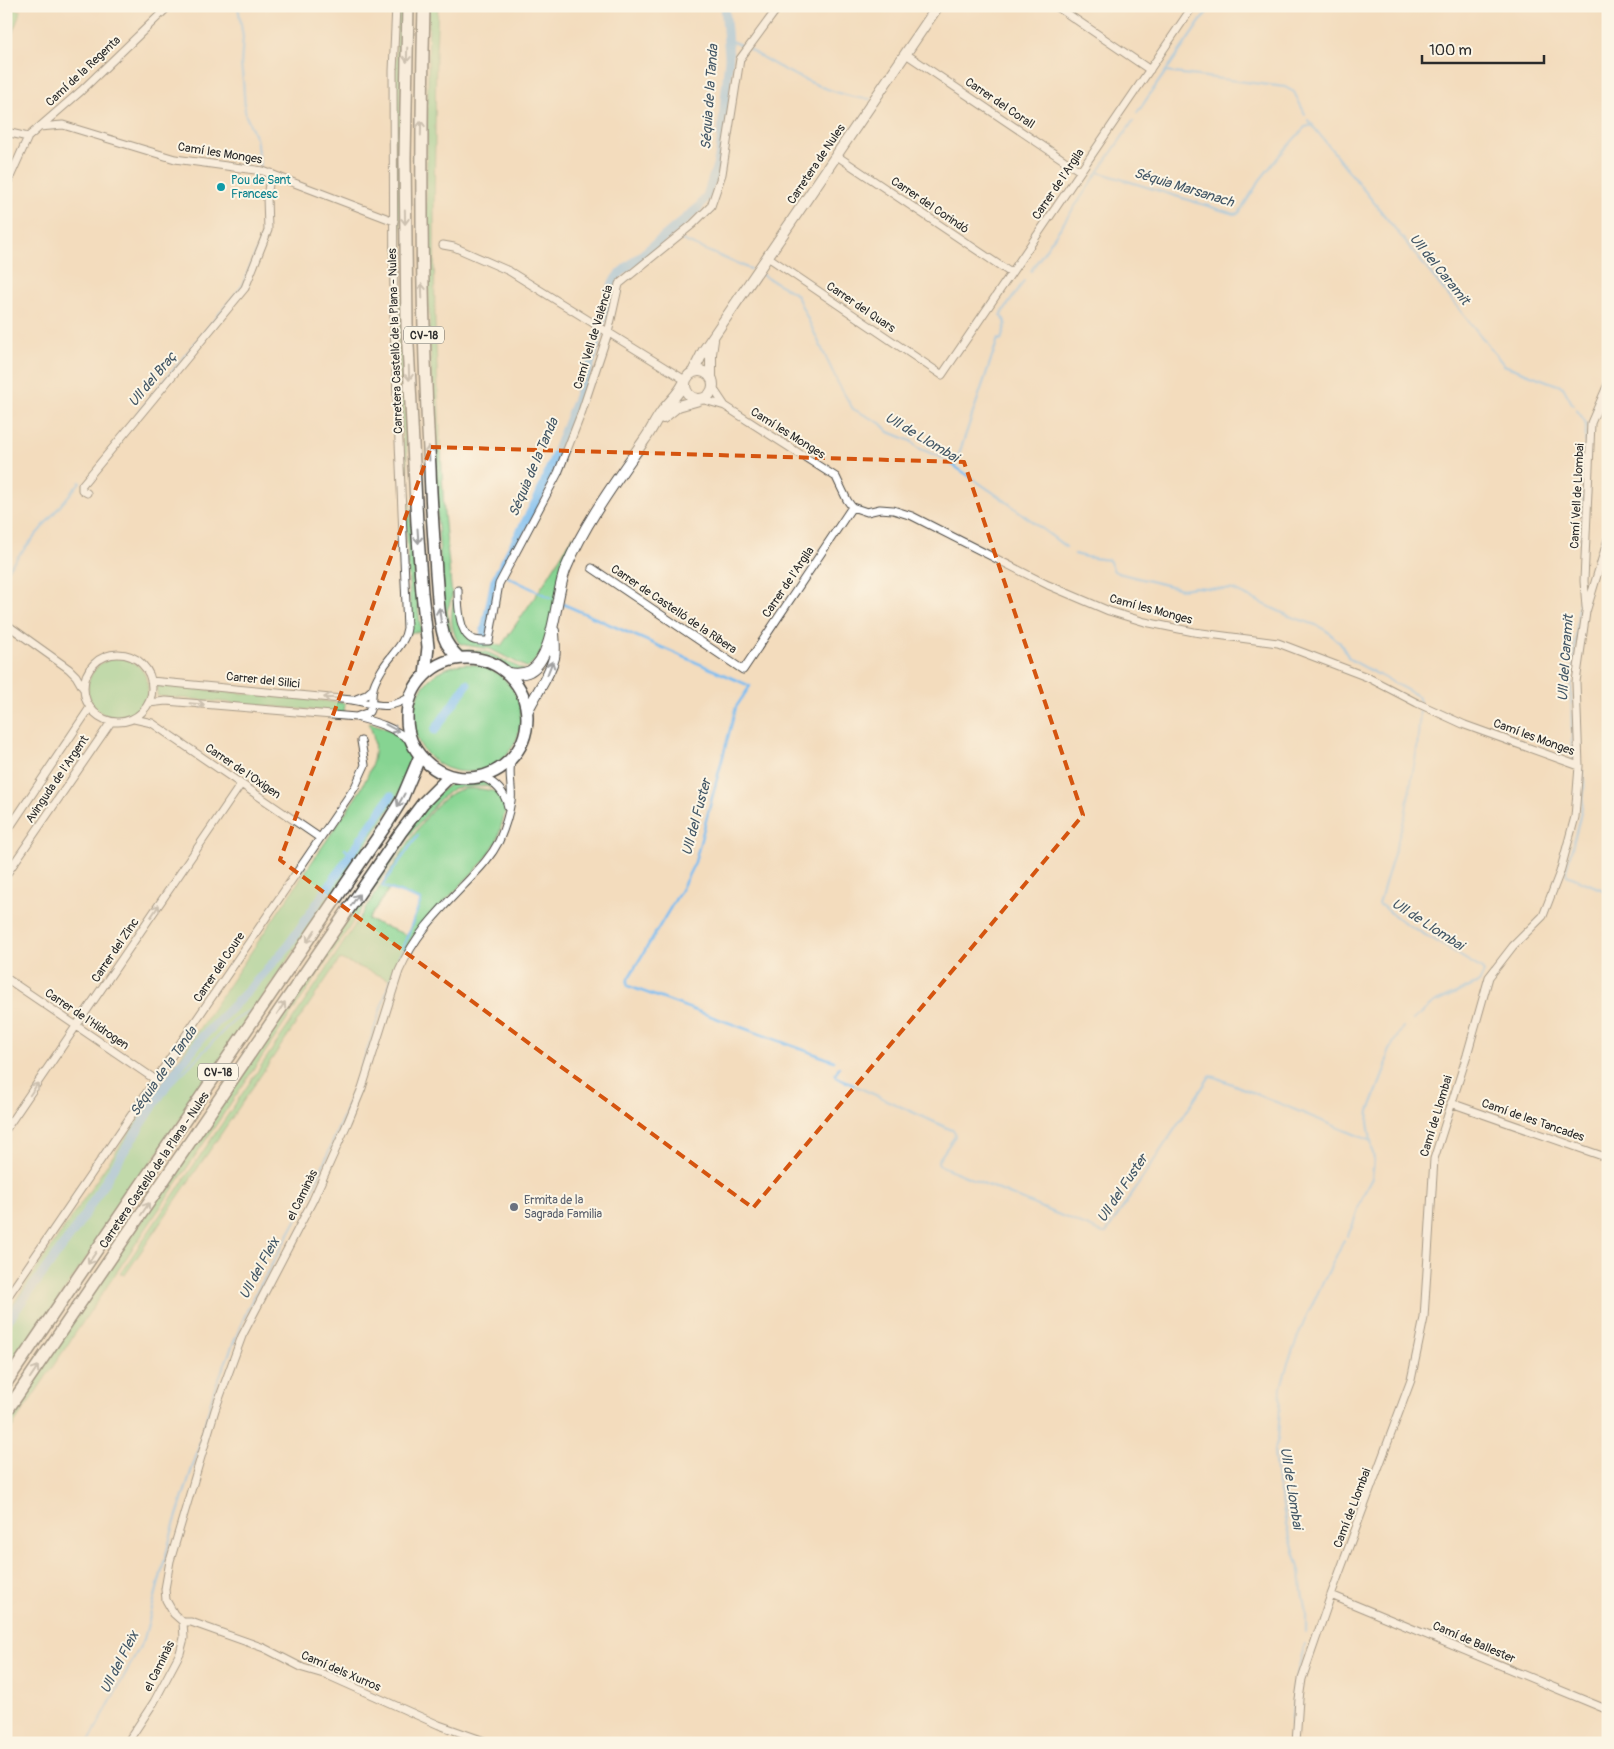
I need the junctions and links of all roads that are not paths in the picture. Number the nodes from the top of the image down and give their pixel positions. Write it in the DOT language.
graph roads {
  1 [pos="169,6"];
  2 [pos="396,6"];
  3 [pos="408,6"];
  4 [pos="424,6"];
  5 [pos="779,6"];
  6 [pos="938,6"];
  7 [pos="1056,6"];
  8 [pos="1193,6"];
  9 [pos="906,54"];
  10 [pos="1150,70"];
  11 [pos="39,127"];
  12 [pos="6,132"];
  13 [pos="28,137"];
  14 [pos="837,156"];
  15 [pos="1080,171"];
  16 [pos="271,174"];
  17 [pos="6,186"];
  18 [pos="394,221"];
  19 [pos="443,245"];
  20 [pos="768,257"];
  21 [pos="1011,273"];
  22 [pos="608,333"];
  23 [pos="714,337"];
  24 [pos="942,375"];
  25 [pos="687,377"];
  26 [pos="711,377"];
  27 [pos="1608,384"];
  28 [pos="713,388"];
  29 [pos="700,399"];
  30 [pos="725,406"];
  31 [pos="652,430"];
  32 [pos="87,494"];
  33 [pos="852,507"];
  34 [pos="1608,539"];
  35 [pos="592,568"];
  36 [pos="458,590"];
  37 [pos="1586,612"];
  38 [pos="554,621"];
  39 [pos="6,624"];
  40 [pos="459,658"];
  41 [pos="69,669"];
  42 [pos="88,670"];
  43 [pos="743,670"];
  44 [pos="508,673"];
  45 [pos="426,675"];
  46 [pos="152,680"];
  47 [pos="83,688"];
  48 [pos="373,689"];
  49 [pos="412,696"];
  50 [pos="352,700"];
  51 [pos="373,704"];
  52 [pos="147,706"];
  53 [pos="89,709"];
  54 [pos="528,710"];
  55 [pos="356,717"];
  56 [pos="134,719"];
  57 [pos="110,722"];
  58 [pos="152,723"];
  59 [pos="361,741"];
  60 [pos="412,741"];
  61 [pos="420,756"];
  62 [pos="512,759"];
  63 [pos="1579,766"];
  64 [pos="450,776"];
  65 [pos="482,777"];
  66 [pos="241,784"];
  67 [pos="509,810"];
  68 [pos="6,833"];
  69 [pos="320,838"];
  70 [pos="6,875"];
  71 [pos="6,978"];
  72 [pos="77,1026"];
  73 [pos="156,1080"];
  74 [pos="1451,1104"];
  75 [pos="6,1129"];
  76 [pos="1608,1158"];
  77 [pos="6,1299"];
  78 [pos="6,1383"];
  79 [pos="6,1412"];
  80 [pos="1331,1594"];
  81 [pos="184,1622"];
  82 [pos="1608,1710"];
  83 [pos="127,1743"];
  84 [pos="490,1743"];
  85 [pos="1296,1743"];
  1 -- 11 [label="street, Camí de la Regenta"];
  2 -- 18 [label="street"];
  3 -- 45 [label="main road, Carretera Castelló de la Plana - Nules / CV-18, one-way"];
  40 -- 4 [label="main road, CV-18, one-way"];
  5 -- 22 [label="street, Camí Vell de València"];
  6 -- 9 [label="main road, Carretera de Nules"];
  7 -- 10 [label="street"];
  8 -- 10 [label="street, Carrer de l'Argila"];
  9 -- 14 [label="main road, Carretera de Nules"];
  9 -- 15 [label="street, Carrer del Corall"];
  10 -- 15 [label="street, Carrer de l'Argila"];
  11 -- 13 [label="street, Camí de la Regenta"];
  11 -- 16 [label="street, Camí les Monges"];
  12 -- 13 [label="street"];
  13 -- 17 [label="street"];
  14 -- 20 [label="main road, Carretera de Nules"];
  14 -- 21 [label="street, Carrer del Corindó"];
  15 -- 21 [label="street, Carrer de l'Argila"];
  16 -- 18 [label="street, Camí les Monges"];
  16 -- 32 [label="street"];
  18 -- 48 [label="street"];
  19 -- 22 [label="street"];
  20 -- 23 [label="main road, Carretera de Nules"];
  20 -- 24 [label="street, Carrer del Quars"];
  21 -- 24 [label="street, Carrer de l'Argila"];
  22 -- 25 [label="street"];
  22 -- 36 [label="street, Camí Vell de València"];
  23 -- 25 [label="main road, Carretera de Nules"];
  23 -- 26 [label="main road, Carretera de Nules"];
  25 -- 26 [label="main road"];
  25 -- 29 [label="main road"];
  25 -- 31 [label="main road, Carretera de Nules"];
  26 -- 28 [label="main road"];
  27 -- 37 [label="street, Camí Vell de Llombai"];
  28 -- 29 [label="main road"];
  28 -- 30 [label="street"];
  29 -- 30 [label="street"];
  29 -- 31 [label="main road, Carretera de Nules"];
  30 -- 33 [label="street, Camí les Monges"];
  31 -- 38 [label="main road, Carretera de Nules"];
  33 -- 43 [label="street, Carrer de l'Argila"];
  33 -- 63 [label="street, Camí les Monges"];
  34 -- 37 [label="street, Camí de Llombai"];
  35 -- 43 [label="street, Carrer de Castelló de la Ribera"];
  37 -- 63 [label="street, Camí de Llombai"];
  38 -- 44 [label="main road, Carretera de Nules"];
  54 -- 38 [label="main road, Carretera de Nules, one-way"];
  39 -- 41 [label="street"];
  40 -- 44 [label="main road, CV-18"];
  40 -- 45 [label="main road, CV-18"];
  41 -- 42 [label="street"];
  41 -- 47 [label="street"];
  42 -- 46 [label="street"];
  42 -- 47 [label="street"];
  44 -- 54 [label="main road, CV-18"];
  45 -- 49 [label="main road, CV-18"];
  50 -- 46 [label="street, Carrer del Silici, one-way"];
  46 -- 52 [label="street"];
  47 -- 53 [label="street"];
  48 -- 50 [label="street"];
  48 -- 51 [label="street"];
  49 -- 51 [label="street, Carrer del Silici"];
  49 -- 60 [label="main road, CV-18"];
  50 -- 51 [label="street, Carrer del Silici"];
  51 -- 55 [label="street"];
  52 -- 55 [label="street, one-way"];
  52 -- 56 [label="street"];
  52 -- 58 [label="street"];
  53 -- 57 [label="street"];
  53 -- 68 [label="street, Avinguda de l'Argent"];
  54 -- 62 [label="main road, CV-18"];
  55 -- 60 [label="street, one-way"];
  56 -- 57 [label="street"];
  56 -- 58 [label="street, Carrer de l'Oxigen"];
  57 -- 70 [label="street, Avinguda de l'Argent"];
  58 -- 66 [label="street, Carrer de l'Oxigen"];
  59 -- 69 [label="street, Carrer del Coure"];
  60 -- 61 [label="main road, CV-18"];
  61 -- 64 [label="main road, CV-18"];
  61 -- 78 [label="main road, Carretera Castelló de la Plana - Nules / CV-18, one-way"];
  62 -- 65 [label="main road, CV-18"];
  62 -- 67 [label="street, el Caminàs"];
  63 -- 74 [label="street, Camí de Llombai"];
  64 -- 65 [label="main road, CV-18"];
  79 -- 64 [label="main road, Carretera Castelló de la Plana - Nules / CV-18, one-way"];
  65 -- 67 [label="street"];
  66 -- 69 [label="street, Carrer de l'Oxigen"];
  72 -- 66 [label="street, Carrer del Zinc, one-way"];
  67 -- 81 [label="street, el Caminàs"];
  69 -- 73 [label="street, Carrer del Coure"];
  71 -- 72 [label="street, Carrer de l'Hidrogen"];
  72 -- 73 [label="street, Carrer de l'Hidrogen"];
  75 -- 72 [label="street, Carrer del Zinc, one-way"];
  73 -- 77 [label="street, Carrer del Coure"];
  74 -- 76 [label="street, Camí de les Tancades"];
  74 -- 80 [label="street, Camí de Llombai"];
  80 -- 82 [label="street, Camí de Ballester"];
  80 -- 85 [label="street, Camí de Llombai"];
  81 -- 83 [label="street, el Caminàs"];
  81 -- 84 [label="street, Camí dels Xurros"];
}
